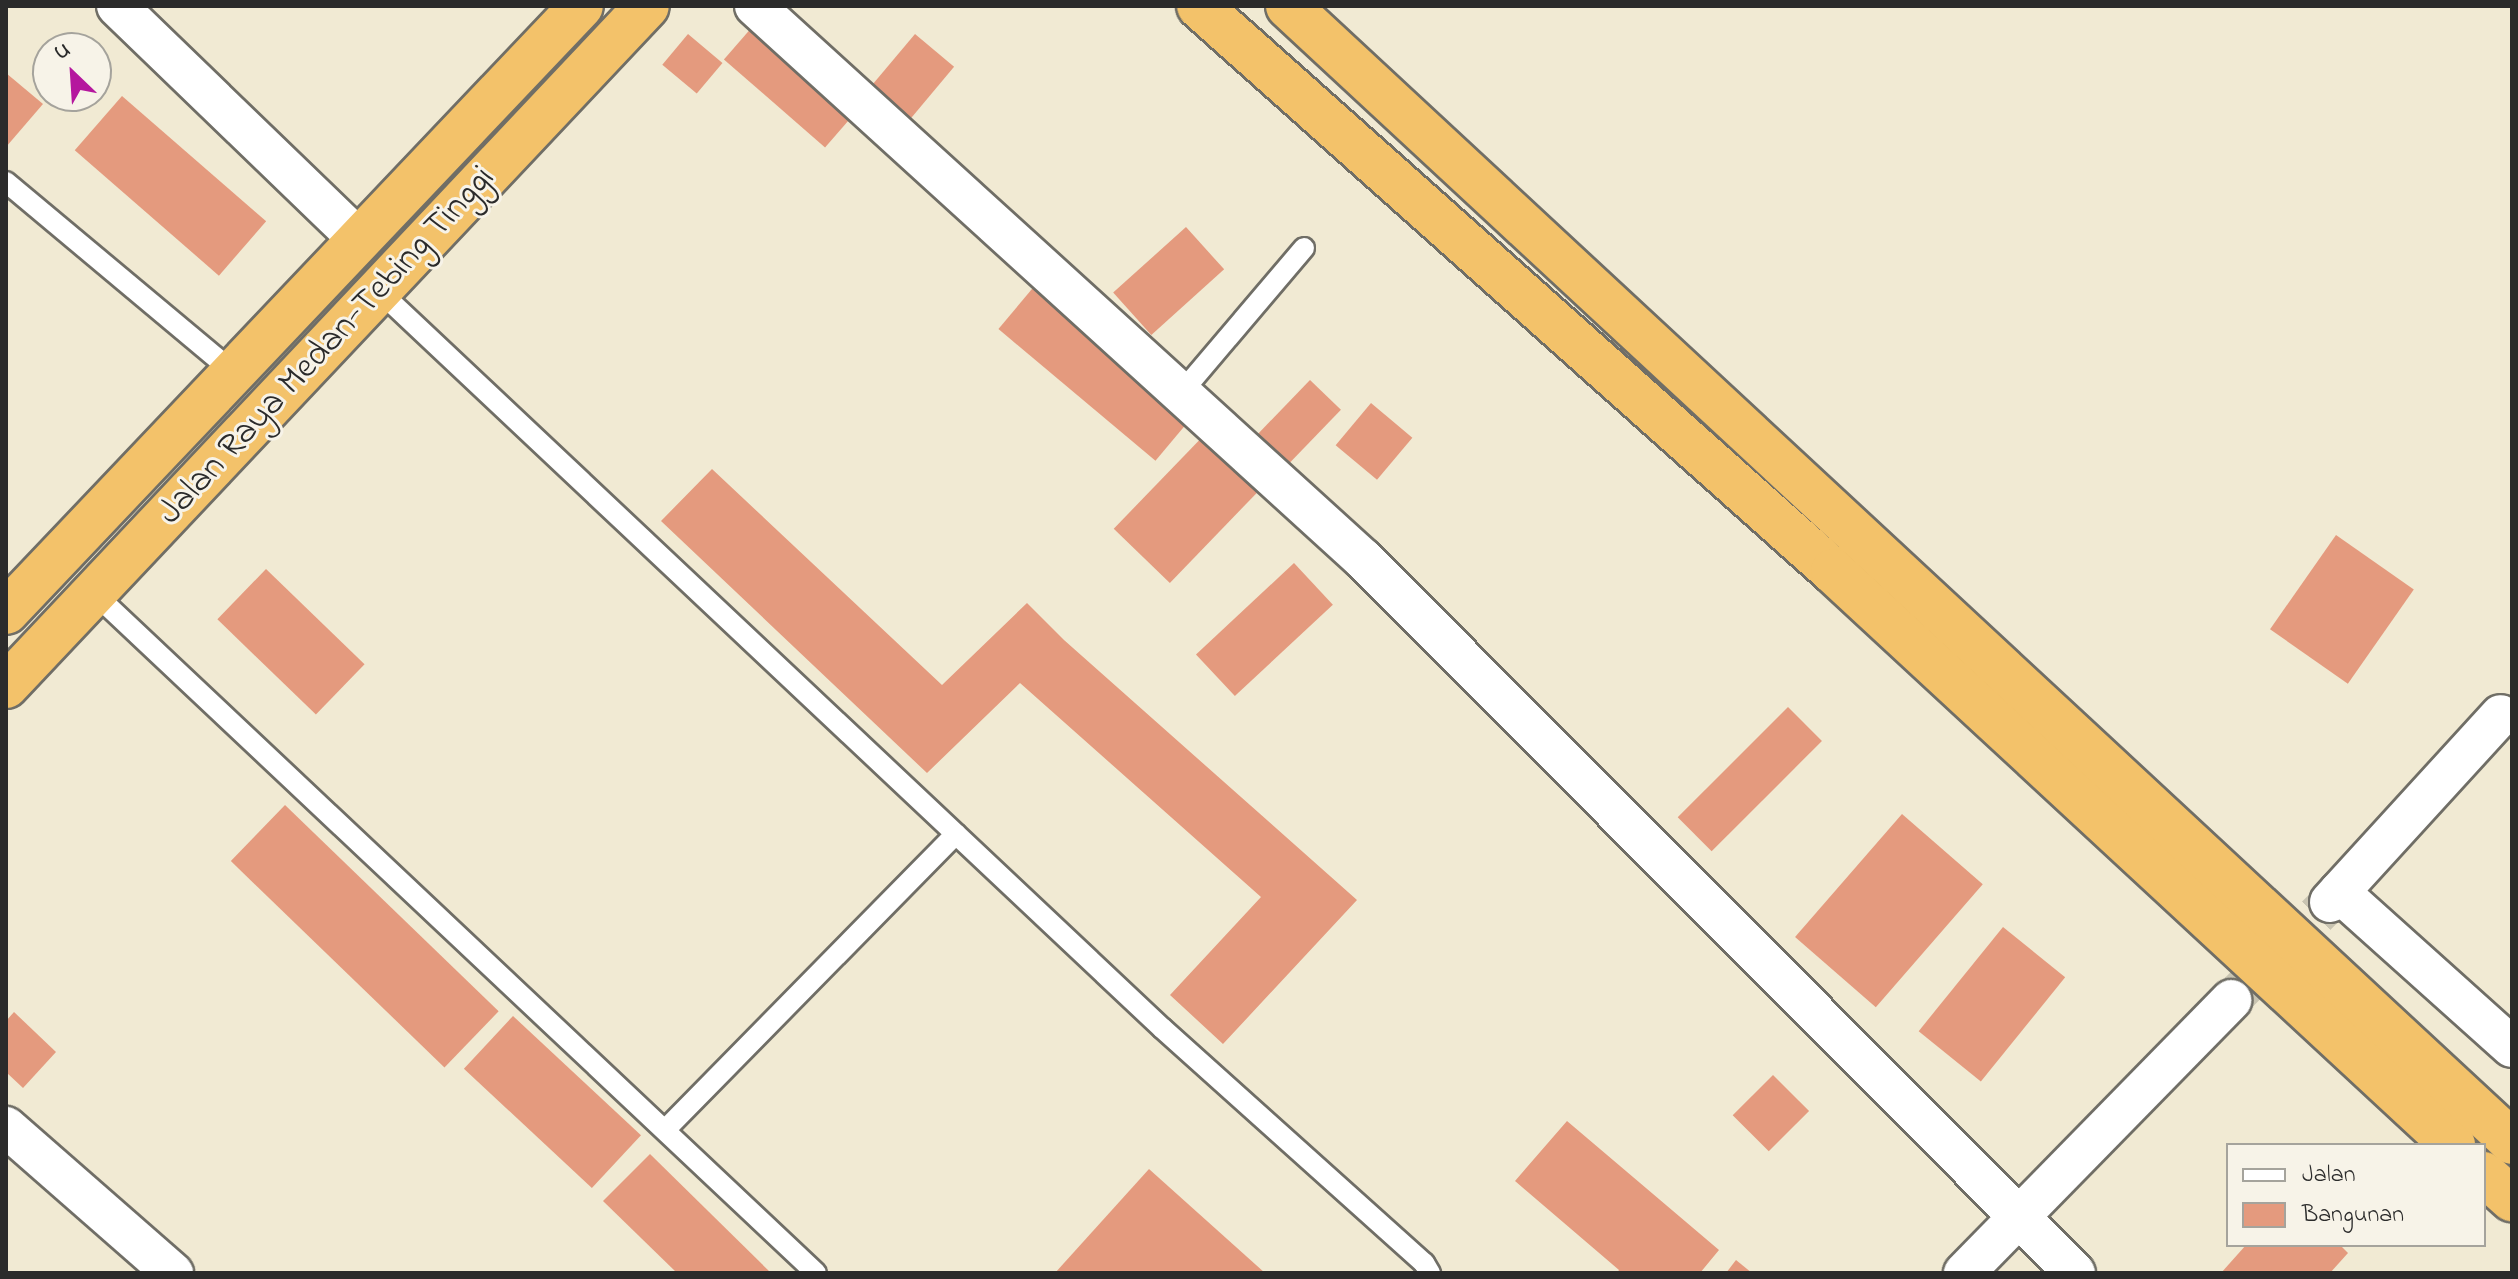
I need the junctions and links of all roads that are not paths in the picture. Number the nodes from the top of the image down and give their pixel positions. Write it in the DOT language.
graph roads {
  1 [pos="117,6"];
  2 [pos="581,6"];
  3 [pos="647,6"];
  4 [pos="755,6"];
  5 [pos="1199,6"];
  6 [pos="1288,6"];
  7 [pos="6,182"];
  8 [pos="358,239"];
  9 [pos="1304,248"];
  10 [pos="378,290"];
  11 [pos="233,372"];
  12 [pos="1181,393"];
  13 [pos="95,594"];
  14 [pos="12,606"];
  15 [pos="57,631"];
  16 [pos="6,686"];
  17 [pos="2501,715"];
  18 [pos="956,834"];
  19 [pos="2231,1000"];
  20 [pos="2512,1047"];
  21 [pos="6,1127"];
  22 [pos="665,1130"];
  23 [pos="2512,1142"];
  24 [pos="2451,1143"];
  25 [pos="2486,1176"];
  26 [pos="2512,1199"];
  27 [pos="2018,1219"];
  28 [pos="173,1273"];
  29 [pos="816,1273"];
  30 [pos="1430,1273"];
  31 [pos="1964,1273"];
  32 [pos="2075,1273"];
  1 -- 8 [label="street"];
  2 -- 8 [label="highway, Jalan Raya Medan-Tebing Tinggi"];
  3 -- 10 [label="highway, Jalan Raya Medan-Tebing Tinggi"];
  4 -- 12 [label="street"];
  5 -- 24 [label="highway"];
  6 -- 23 [label="highway"];
  7 -- 11 [label="lane"];
  8 -- 11 [label="highway, Jalan Raya Medan-Tebing Tinggi"];
  9 -- 12 [label="lane"];
  10 -- 13 [label="highway, Jalan Raya Medan-Tebing Tinggi"];
  10 -- 18 [label="lane"];
  11 -- 14 [label="highway, Jalan Raya Medan-Tebing Tinggi"];
  12 -- 27 [label="street"];
  13 -- 15 [label="highway, Jalan Raya Medan-Tebing Tinggi"];
  13 -- 22 [label="lane"];
  14 -- 15 [label="highway"];
  15 -- 16 [label="highway, Jalan Raya Medan-Tebing Tinggi"];
  17 -- 20 [label="street"];
  18 -- 22 [label="lane"];
  18 -- 30 [label="lane"];
  19 -- 27 [label="street"];
  21 -- 28 [label="street"];
  22 -- 29 [label="lane"];
  25 -- 26 [label="highway"];
  27 -- 31 [label="street"];
  27 -- 32 [label="street"];
}
